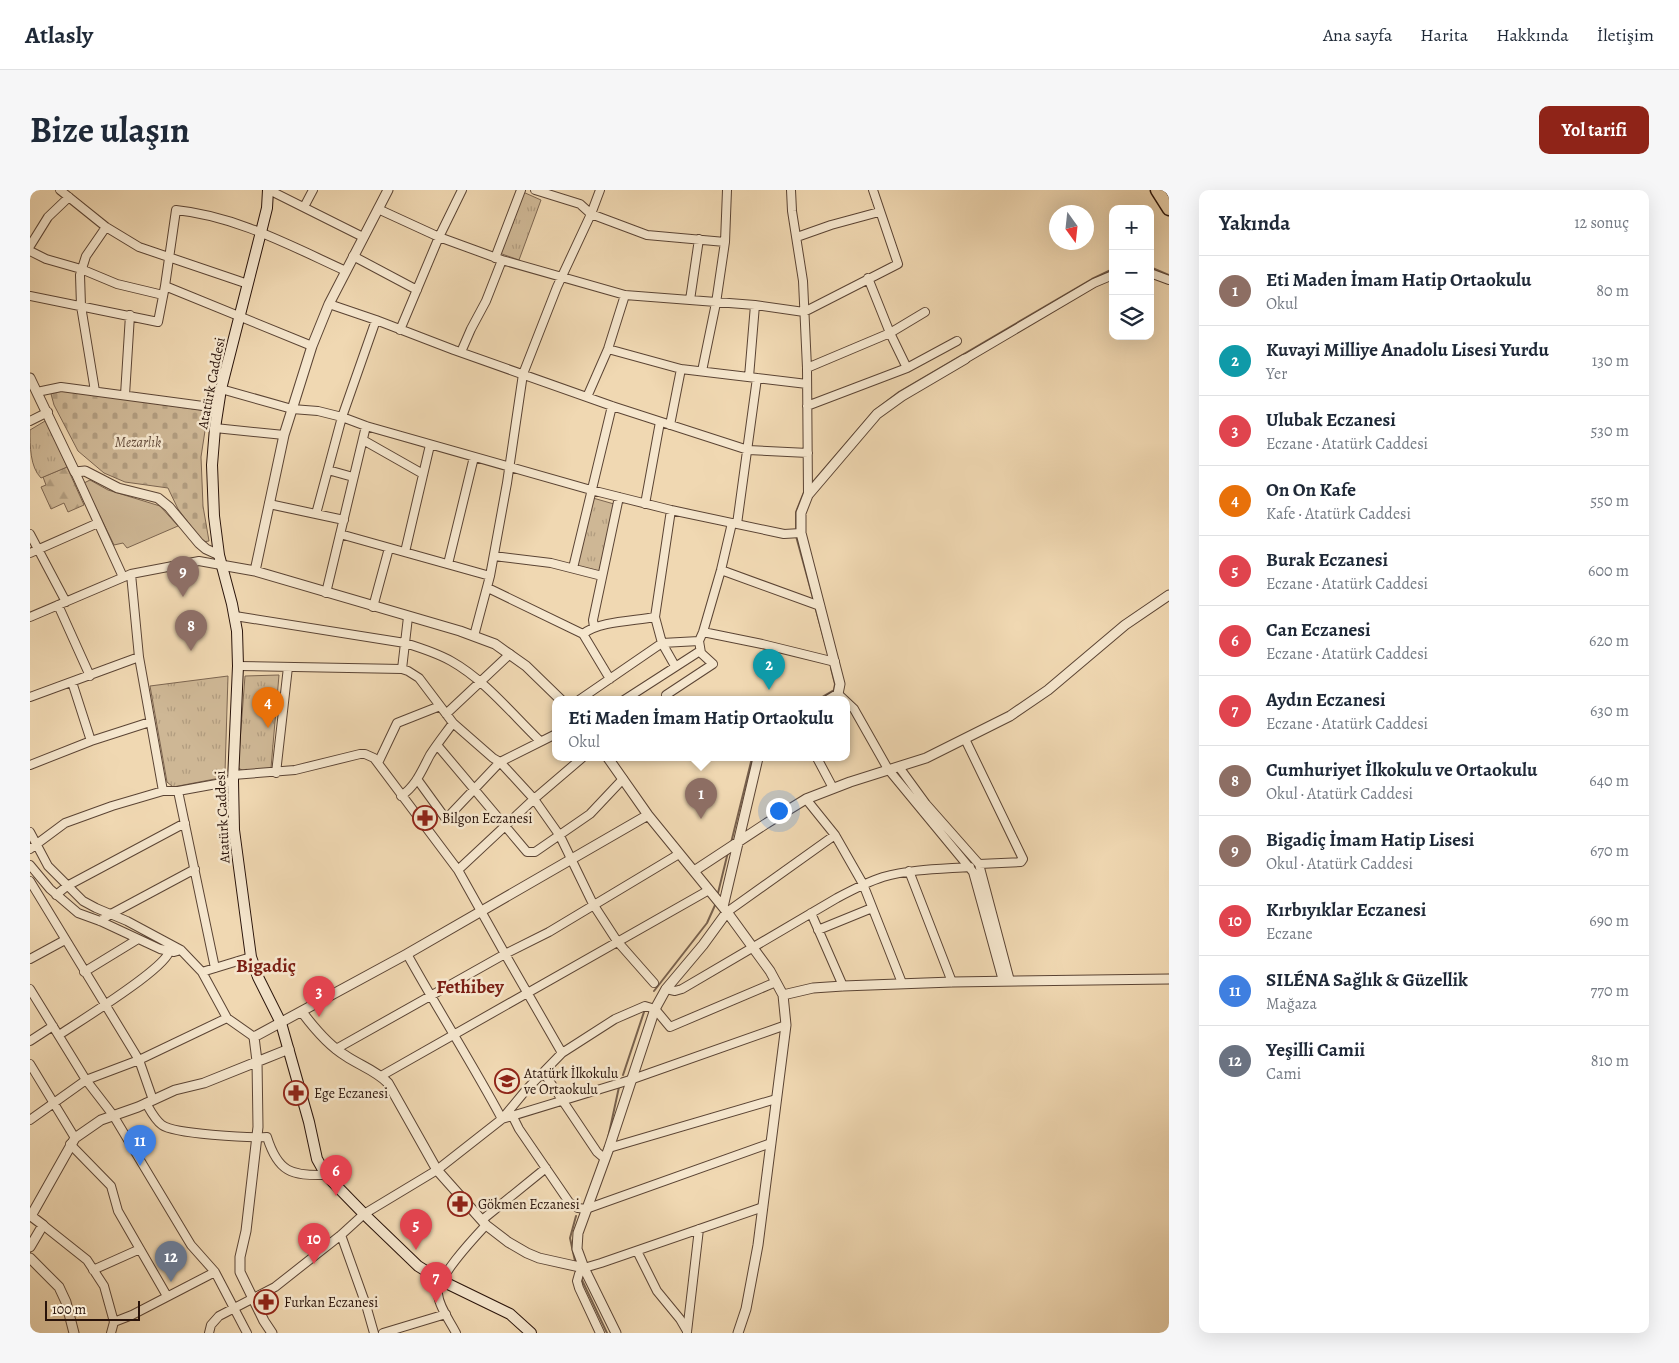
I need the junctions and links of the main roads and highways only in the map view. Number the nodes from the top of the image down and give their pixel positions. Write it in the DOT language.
graph roads {
  1 [pos="269,190"];
  2 [pos="1157,190"];
  3 [pos="1169,210"];
  4 [pos="532,1333"];
  1 -- 4 [label="main road, Atatürk Caddesi"];
  2 -- 3 [label="highway"];
}
